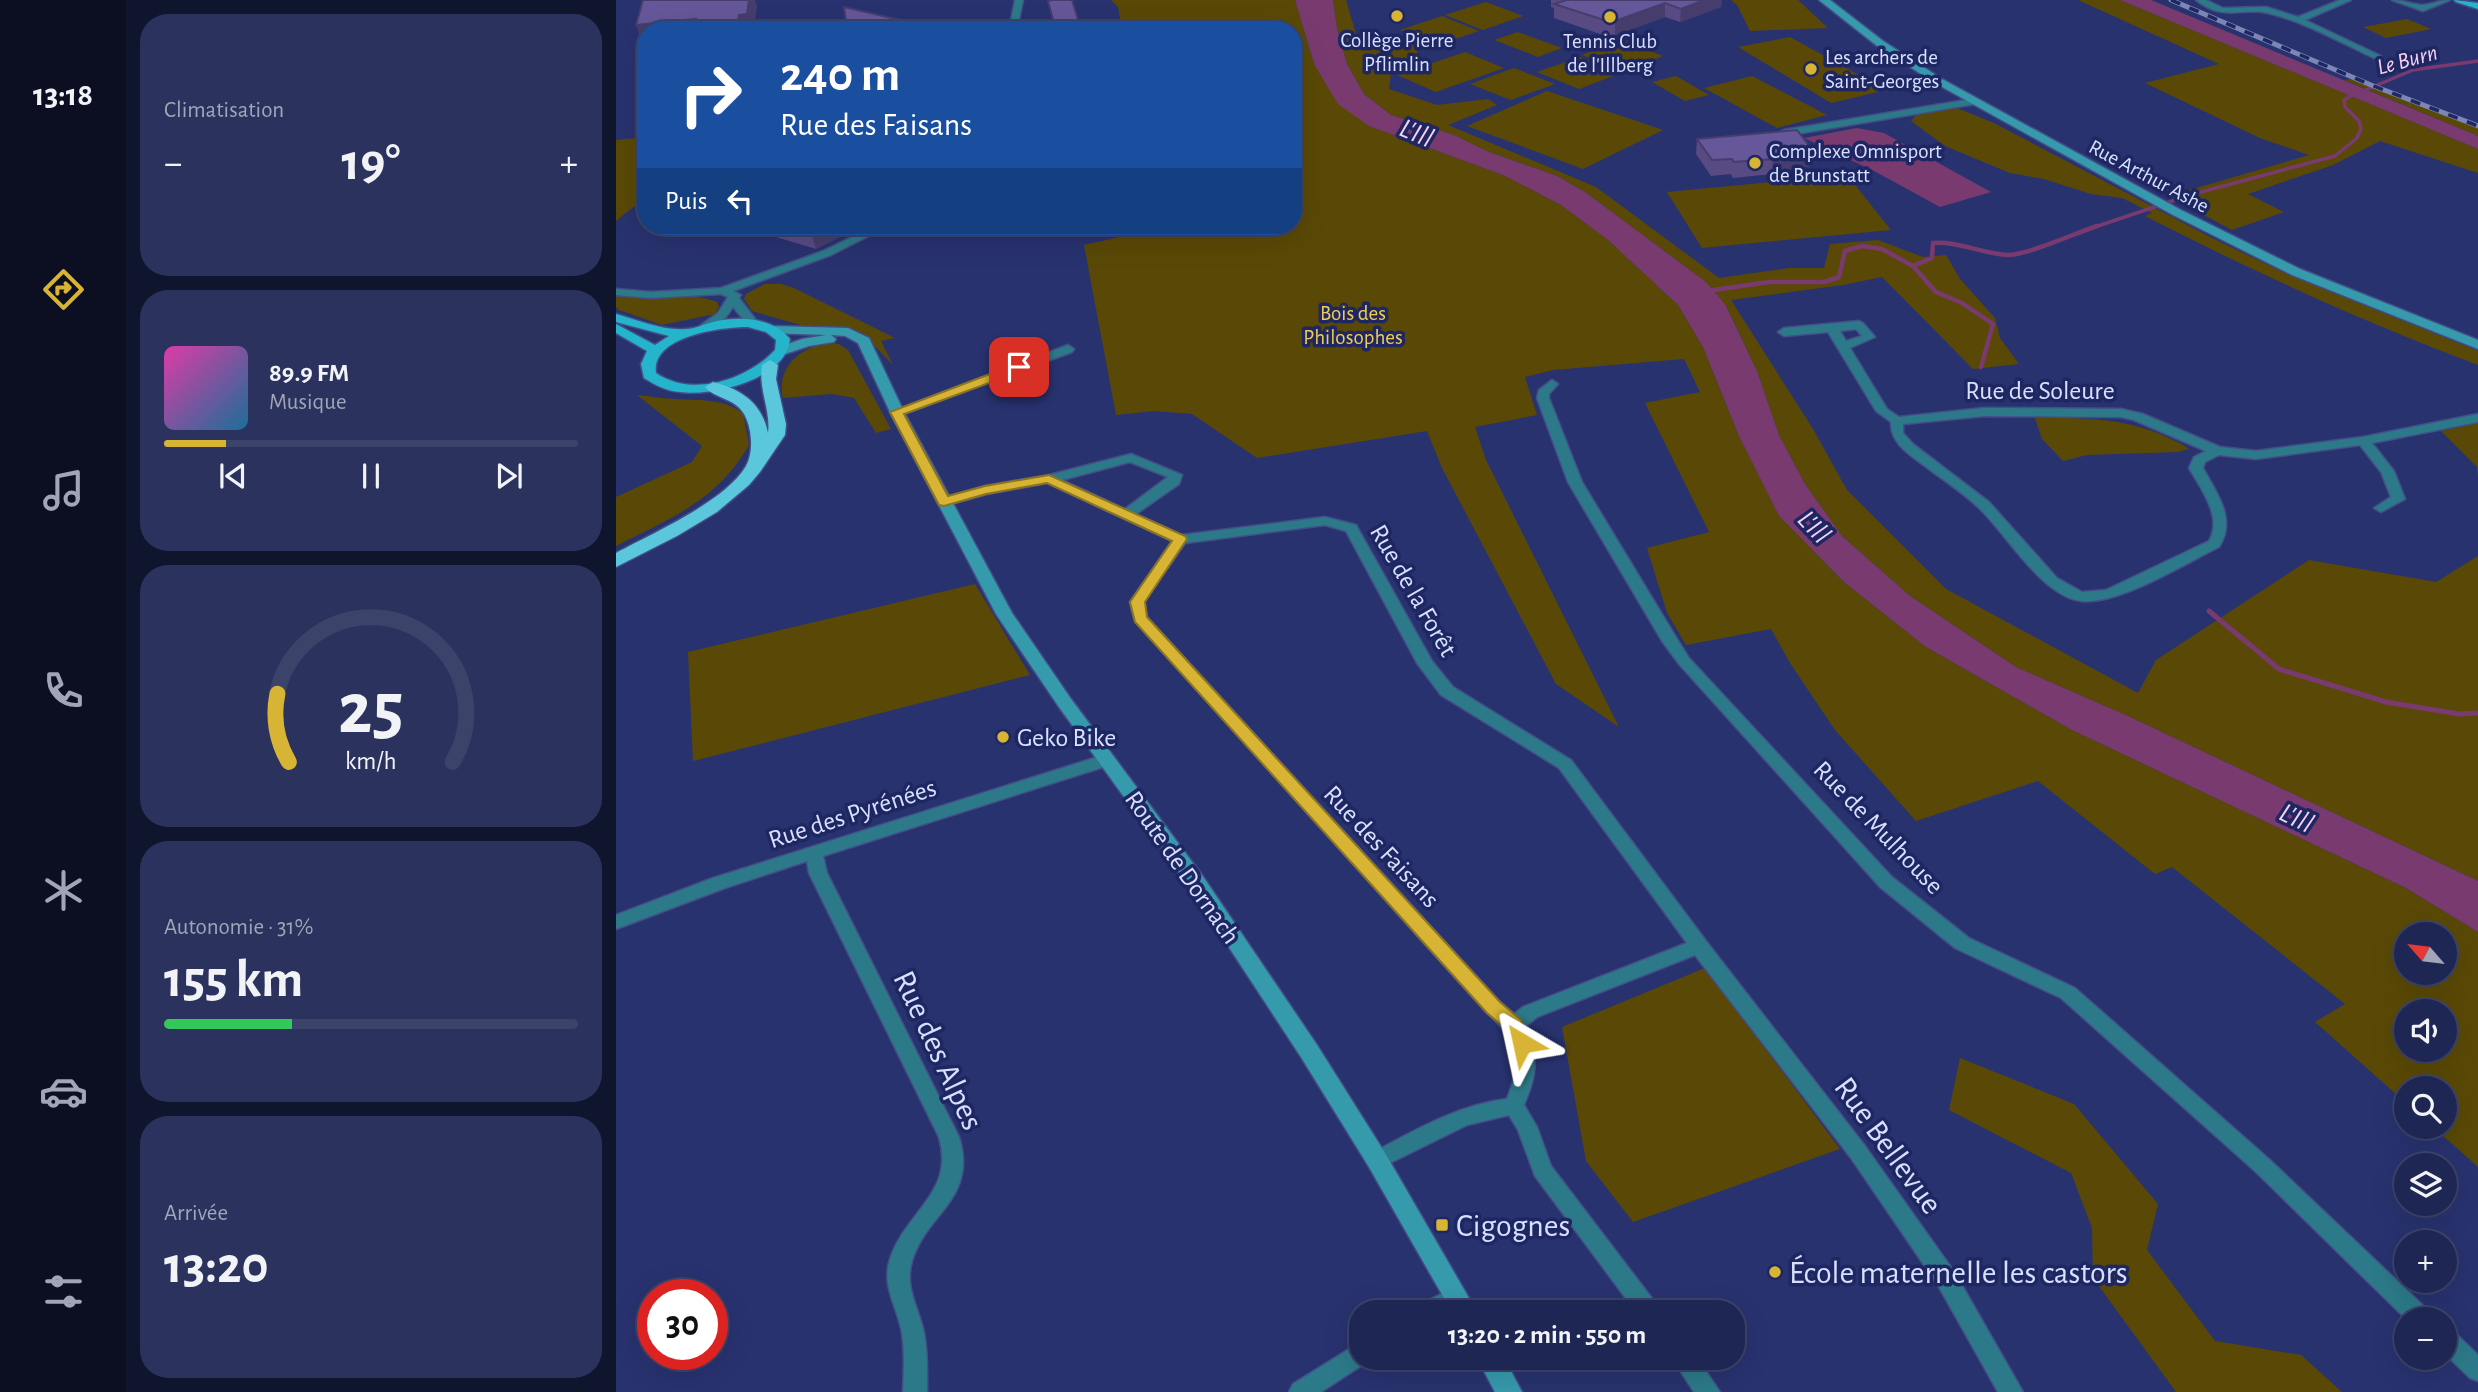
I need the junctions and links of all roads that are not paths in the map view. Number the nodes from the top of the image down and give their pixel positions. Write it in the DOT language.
graph roads {
  1 [pos="1019,0"];
  2 [pos="1824,0"];
  3 [pos="2200,0"];
  4 [pos="2347,0"];
  5 [pos="2396,0"];
  6 [pos="2446,0"];
  7 [pos="2459,0"];
  8 [pos="2478,6"];
  9 [pos="2298,20"];
  10 [pos="1015,21"];
  11 [pos="2377,55"];
  12 [pos="1972,102"];
  13 [pos="1784,133"];
  14 [pos="864,235"];
  15 [pos="616,292"];
  16 [pos="722,292"];
  17 [pos="734,297"];
  18 [pos="616,318"];
  19 [pos="753,324"];
  20 [pos="616,328"];
  21 [pos="705,328"];
  22 [pos="1832,328"];
  23 [pos="773,330"];
  24 [pos="688,332"];
  25 [pos="1784,332"];
  26 [pos="2478,345"];
  27 [pos="1844,346"];
  28 [pos="1068,349"];
  29 [pos="656,351"];
  30 [pos="782,351"];
  31 [pos="872,362"];
  32 [pos="770,365"];
  33 [pos="1552,384"];
  34 [pos="713,387"];
  35 [pos="899,417"];
  36 [pos="2478,418"];
  37 [pos="1898,421"];
  38 [pos="2364,441"];
  39 [pos="2217,451"];
  40 [pos="758,460"];
  41 [pos="1049,479"];
  42 [pos="944,502"];
  43 [pos="2381,508"];
  44 [pos="1127,514"];
  45 [pos="1180,539"];
  46 [pos="616,561"];
  47 [pos="1107,760"];
  48 [pos="814,854"];
  49 [pos="616,922"];
  50 [pos="1699,946"];
  51 [pos="1514,1025"];
  52 [pos="1514,1106"];
  53 [pos="1377,1160"];
  54 [pos="1458,1300"];
  55 [pos="1640,1300"];
  56 [pos="2409,1307"];
  57 [pos="2457,1350"];
  58 [pos="1349,1361"];
  59 [pos="1497,1370"];
  60 [pos="1691,1370"];
  61 [pos="2478,1370"];
  62 [pos="915,1392"];
  63 [pos="1301,1392"];
  64 [pos="1509,1392"];
  65 [pos="1708,1392"];
  66 [pos="2011,1392"];
  1 -- 10 [label="street"];
  2 -- 12 [label="main road, Rue Arthur Ashe"];
  3 -- 9 [label="street"];
  4 -- 9 [label="street"];
  5 -- 6 [label="street"];
  7 -- 8 [label="main road"];
  9 -- 11 [label="street"];
  12 -- 13 [label="street"];
  12 -- 26 [label="main road, Rue Arthur Ashe"];
  14 -- 16 [label="street"];
  15 -- 16 [label="street"];
  16 -- 17 [label="street"];
  17 -- 19 [label="street"];
  17 -- 21 [label="street"];
  18 -- 24 [label="main road"];
  19 -- 21 [label="main road"];
  19 -- 23 [label="main road"];
  20 -- 29 [label="main road"];
  21 -- 24 [label="main road"];
  22 -- 25 [label="street"];
  22 -- 27 [label="street"];
  22 -- 27 [label="street"];
  23 -- 30 [label="main road"];
  23 -- 31 [label="main road, Route de Dornach"];
  24 -- 29 [label="main road"];
  27 -- 37 [label="street"];
  28 -- 35 [label="street"];
  29 -- 34 [label="main road"];
  30 -- 31 [label="main road"];
  30 -- 32 [label="main road"];
  31 -- 35 [label="main road, Route de Dornach"];
  32 -- 34 [label="main road"];
  32 -- 40 [label="highway"];
  33 -- 56 [label="street, Rue de Mulhouse"];
  34 -- 40 [label="highway"];
  35 -- 42 [label="main road, Route de Dornach"];
  36 -- 38 [label="street, Rue de Soleure"];
  37 -- 39 [label="street, Rue de Soleure"];
  37 -- 39 [label="street"];
  38 -- 39 [label="street, Rue de Soleure"];
  38 -- 43 [label="street"];
  40 -- 46 [label="highway"];
  41 -- 42 [label="street"];
  41 -- 44 [label="street"];
  41 -- 44 [label="street"];
  42 -- 47 [label="main road, Route de Dornach"];
  44 -- 45 [label="street"];
  45 -- 50 [label="street, Rue de la Forêt"];
  45 -- 51 [label="street, Rue des Faisans"];
  47 -- 48 [label="street, Rue des Pyrénées"];
  47 -- 53 [label="main road, Route de Dornach"];
  48 -- 49 [label="street, Rue des Pyrénées"];
  48 -- 62 [label="street, Rue des Alpes"];
  50 -- 51 [label="street"];
  50 -- 66 [label="street, Rue Bellevue"];
  51 -- 52 [label="street"];
  52 -- 53 [label="street"];
  52 -- 55 [label="street"];
  53 -- 54 [label="main road, Route de Dornach"];
  57 -- 61 [label="street"];
  58 -- 63 [label="street"];
  59 -- 64 [label="main road"];
  60 -- 65 [label="street"];
}
